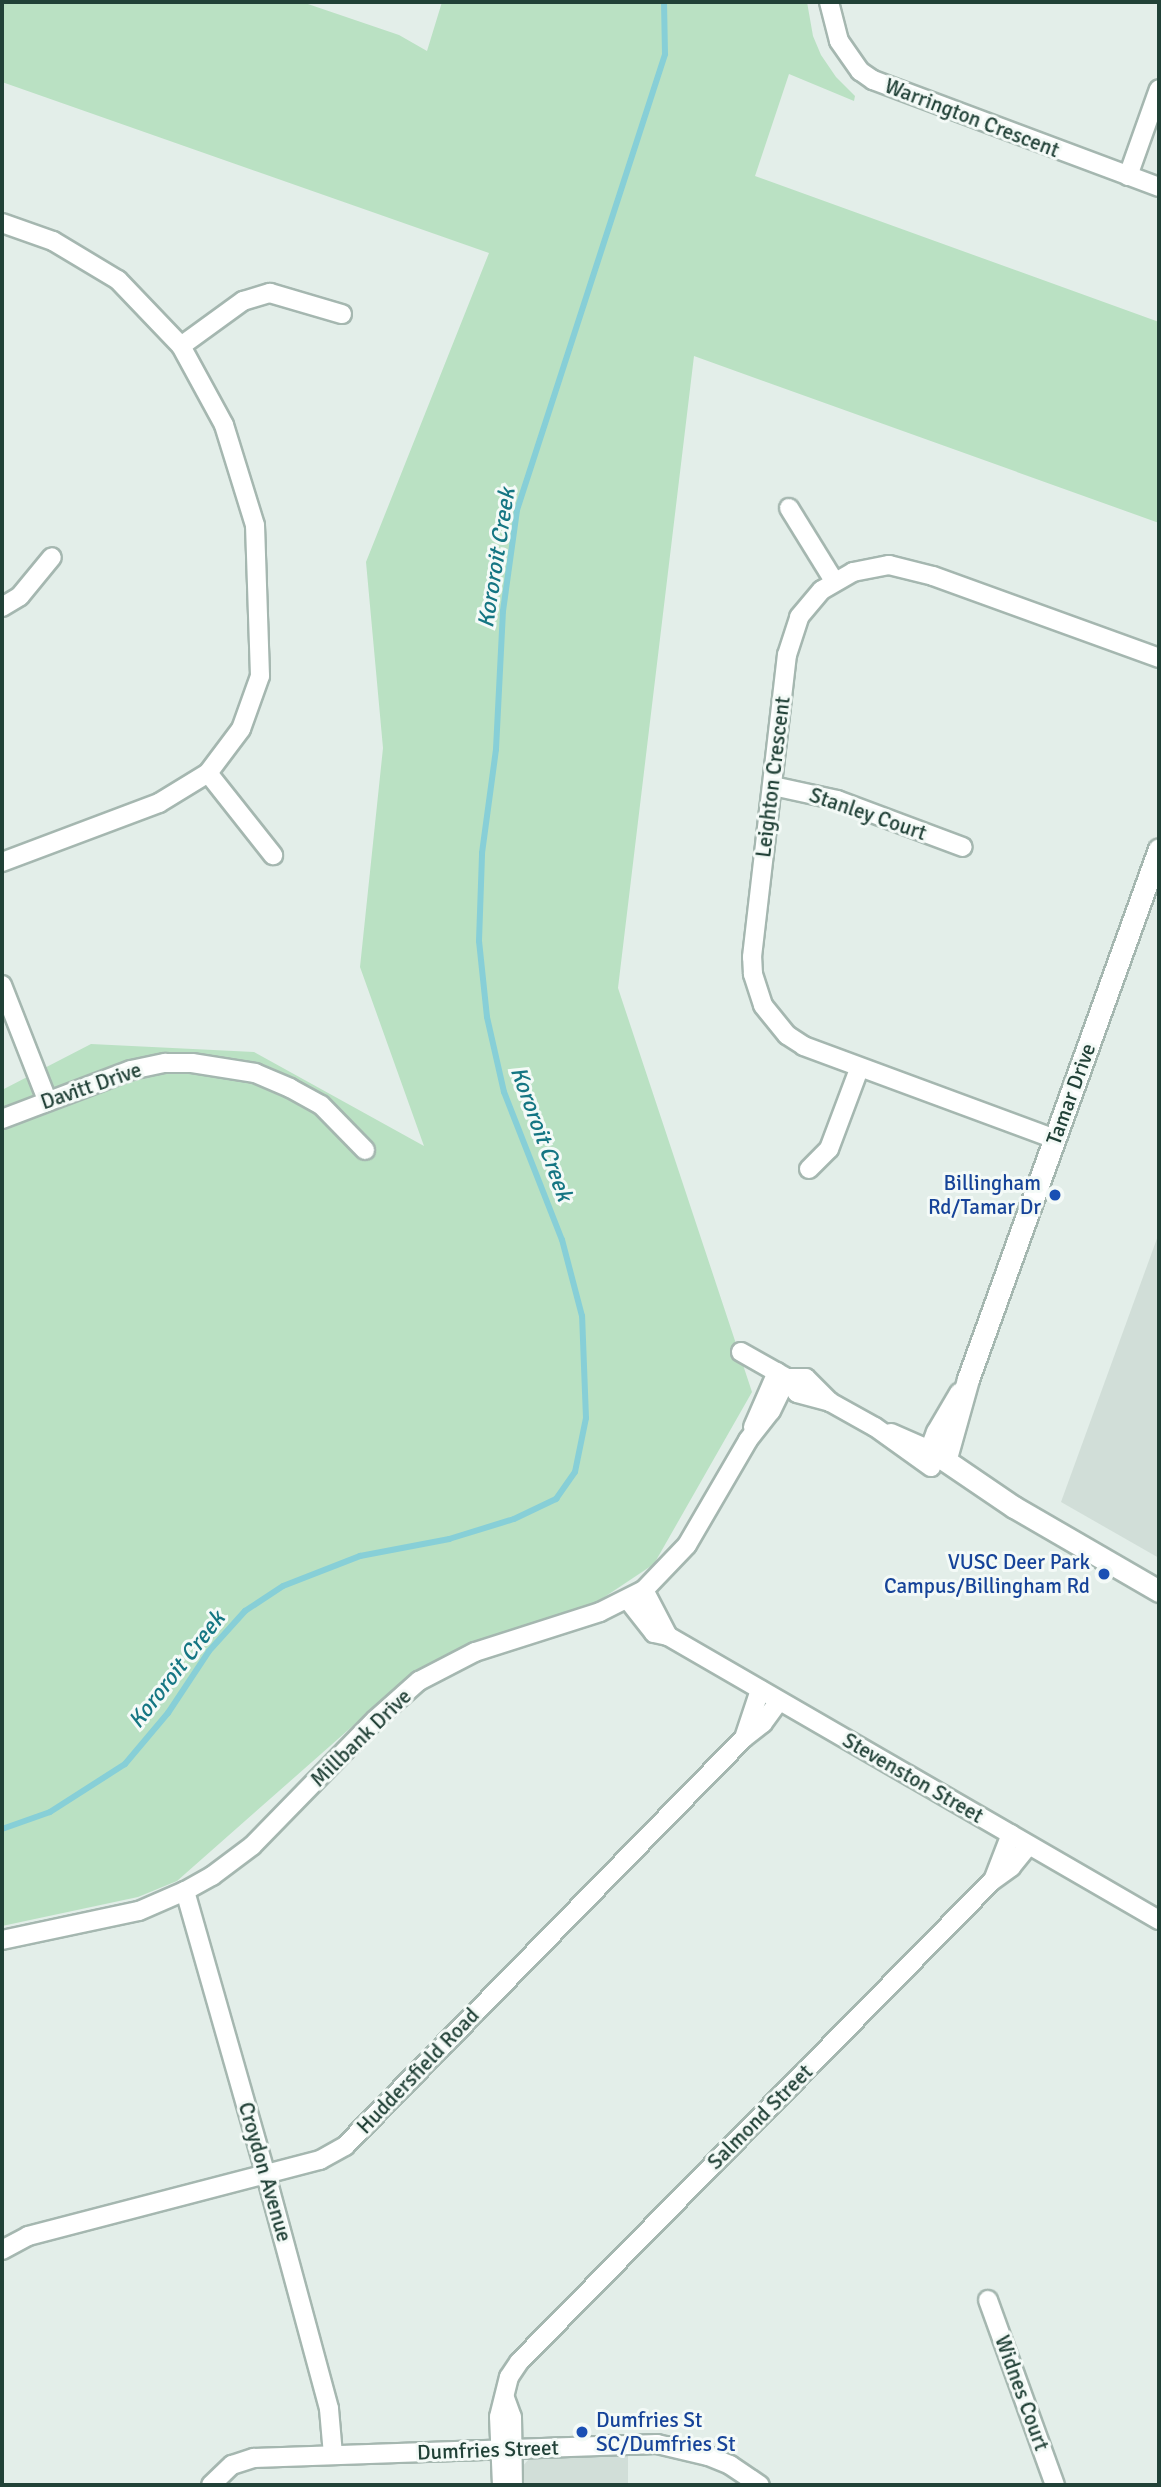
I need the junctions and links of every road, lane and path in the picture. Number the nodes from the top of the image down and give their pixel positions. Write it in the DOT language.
graph roads {
  1 [pos="829,2"];
  2 [pos="1159,89"];
  3 [pos="1128,176"];
  4 [pos="1159,187"];
  5 [pos="2,223"];
  6 [pos="342,314"];
  7 [pos="181,346"];
  8 [pos="789,508"];
  9 [pos="52,557"];
  10 [pos="834,581"];
  11 [pos="2,607"];
  12 [pos="1159,658"];
  13 [pos="208,773"];
  14 [pos="773,786"];
  15 [pos="963,847"];
  16 [pos="1159,849"];
  17 [pos="272,855"];
  18 [pos="2,862"];
  19 [pos="2,985"];
  20 [pos="859,1069"];
  21 [pos="47,1100"];
  22 [pos="2,1119"];
  23 [pos="1055,1139"];
  24 [pos="365,1150"];
  25 [pos="809,1169"];
  26 [pos="741,1352"];
  27 [pos="782,1375"];
  28 [pos="936,1458"];
  29 [pos="1159,1591"];
  30 [pos="636,1595"];
  31 [pos="760,1689"];
  32 [pos="779,1701"];
  33 [pos="744,1738"];
  34 [pos="1011,1834"];
  35 [pos="1029,1845"];
  36 [pos="992,1881"];
  37 [pos="185,1891"];
  38 [pos="1159,1920"];
  39 [pos="2,1940"];
  40 [pos="266,2175"];
  41 [pos="2,2250"];
  42 [pos="988,2300"];
  43 [pos="507,2450"];
  44 [pos="333,2455"];
  45 [pos="211,2485"];
  46 [pos="502,2485"];
  47 [pos="513,2485"];
  48 [pos="760,2485"];
  49 [pos="1055,2485"];
  1 -- 3 [label="street, Warrington Crescent"];
  2 -- 3 [label="street"];
  3 -- 4 [label="street, Warrington Crescent"];
  5 -- 7 [label="street"];
  6 -- 7 [label="street"];
  7 -- 13 [label="street"];
  8 -- 10 [label="street"];
  9 -- 11 [label="street"];
  10 -- 12 [label="street, Leighton Crescent"];
  10 -- 14 [label="street, Leighton Crescent"];
  13 -- 17 [label="street"];
  13 -- 18 [label="street"];
  14 -- 15 [label="street, Stanley Court"];
  14 -- 20 [label="street, Leighton Crescent"];
  16 -- 23 [label="street, Tamar Drive"];
  19 -- 21 [label="street"];
  20 -- 23 [label="street, Leighton Crescent"];
  20 -- 25 [label="street"];
  21 -- 22 [label="street, Davitt Drive"];
  21 -- 24 [label="street, Davitt Drive"];
  23 -- 28 [label="street, Tamar Drive"];
  26 -- 27 [label="street"];
  27 -- 28 [label="street"];
  27 -- 30 [label="street, Millbank Drive"];
  28 -- 29 [label="street"];
  30 -- 31 [label="street, Stevenston Street"];
  30 -- 37 [label="street, Millbank Drive"];
  31 -- 32 [label="street, Stevenston Street"];
  31 -- 33 [label="street, Huddersfield Road"];
  32 -- 33 [label="street, Huddersfield Road"];
  32 -- 34 [label="street, Stevenston Street"];
  33 -- 40 [label="street, Huddersfield Road"];
  34 -- 35 [label="street, Stevenston Street"];
  34 -- 36 [label="street"];
  35 -- 36 [label="street, Salmond Street"];
  35 -- 38 [label="street, Stevenston Street"];
  36 -- 43 [label="street, Salmond Street"];
  37 -- 39 [label="street, Millbank Drive"];
  37 -- 40 [label="street, Croydon Avenue"];
  40 -- 41 [label="street, Huddersfield Road"];
  40 -- 44 [label="street, Croydon Avenue"];
  42 -- 49 [label="street, Widnes Court"];
  43 -- 44 [label="street, Dumfries Street"];
  43 -- 46 [label="street, Salmond Street"];
  43 -- 47 [label="street, Salmond Street"];
  43 -- 48 [label="street, Dumfries Street"];
  44 -- 45 [label="street, Dumfries Street"];
}
